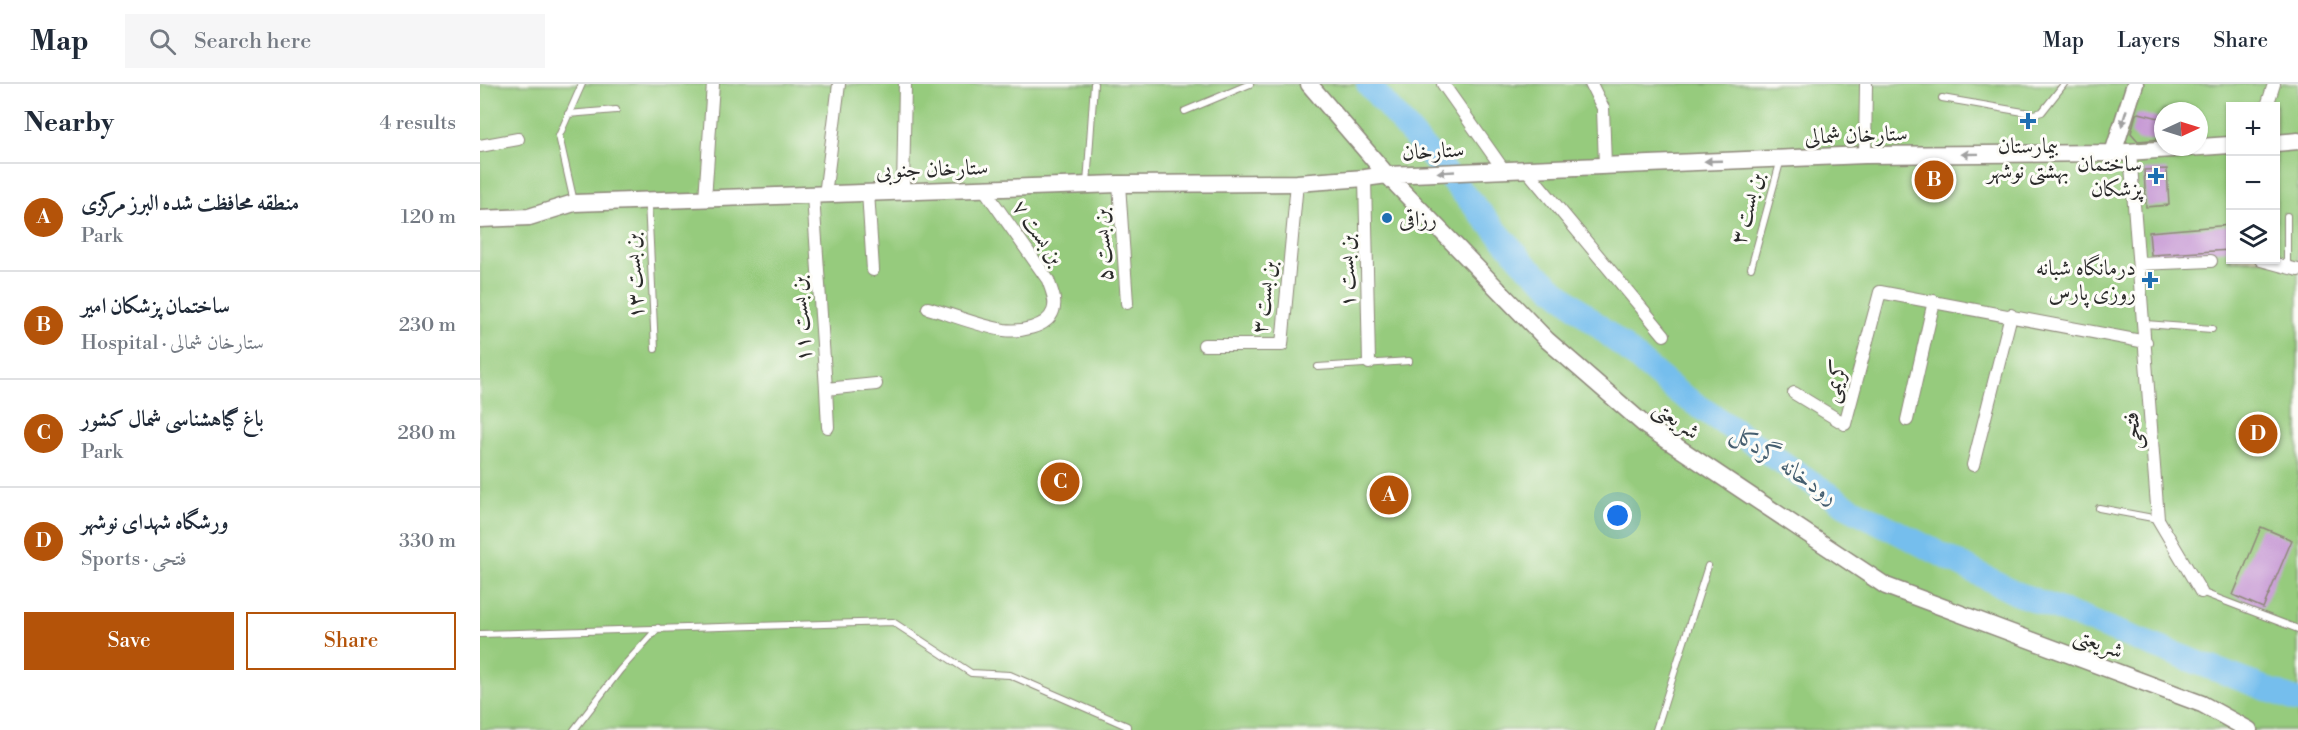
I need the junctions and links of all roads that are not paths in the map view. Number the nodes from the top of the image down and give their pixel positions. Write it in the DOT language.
graph roads {
  1 [pos="582,84"];
  2 [pos="713,84"];
  3 [pos="839,84"];
  4 [pos="905,84"];
  5 [pos="1094,84"];
  6 [pos="1250,84"];
  7 [pos="1309,84"];
  8 [pos="1443,84"];
  9 [pos="1591,84"];
  10 [pos="1866,84"];
  11 [pos="2064,84"];
  12 [pos="2134,84"];
  13 [pos="2274,84"];
  14 [pos="1942,98"];
  15 [pos="2268,102"];
  16 [pos="616,110"];
  17 [pos="1185,111"];
  18 [pos="568,114"];
  19 [pos="518,139"];
  20 [pos="2298,141"];
  21 [pos="2280,142"];
  22 [pos="480,146"];
  23 [pos="2226,146"];
  24 [pos="2130,152"];
  25 [pos="2113,153"];
  26 [pos="1865,155"];
  27 [pos="1781,159"];
  28 [pos="1605,165"];
  29 [pos="1525,168"];
  30 [pos="1503,169"];
  31 [pos="1482,170"];
  32 [pos="1387,175"];
  33 [pos="1365,178"];
  34 [pos="1298,183"];
  35 [pos="1119,184"];
  36 [pos="1087,185"];
  37 [pos="984,189"];
  38 [pos="903,190"];
  39 [pos="868,192"];
  40 [pos="819,195"];
  41 [pos="705,199"];
  42 [pos="648,201"];
  43 [pos="574,203"];
  44 [pos="2287,216"];
  45 [pos="480,219"];
  46 [pos="2211,261"];
  47 [pos="2140,264"];
  48 [pos="2276,264"];
  49 [pos="1751,268"];
  50 [pos="2292,268"];
  51 [pos="873,270"];
  52 [pos="1934,302"];
  53 [pos="1127,303"];
  54 [pos="928,308"];
  55 [pos="2011,315"];
  56 [pos="2145,324"];
  57 [pos="2212,329"];
  58 [pos="1664,335"];
  59 [pos="2146,342"];
  60 [pos="1204,345"];
  61 [pos="655,349"];
  62 [pos="1409,361"];
  63 [pos="1369,363"];
  64 [pos="1318,367"];
  65 [pos="876,384"];
  66 [pos="826,389"];
  67 [pos="1794,393"];
  68 [pos="1907,420"];
  69 [pos="828,427"];
  70 [pos="1973,465"];
  71 [pos="2099,508"];
  72 [pos="2158,519"];
  73 [pos="1708,566"];
  74 [pos="2201,592"];
  75 [pos="658,628"];
  76 [pos="2298,629"];
  77 [pos="480,634"];
  78 [pos="2244,728"];
  79 [pos="574,730"];
  80 [pos="1127,730"];
  81 [pos="1656,730"];
  1 -- 18 [label="lane"];
  2 -- 41 [label="street"];
  3 -- 40 [label="street, بن بست ۱۱"];
  4 -- 38 [label="street"];
  5 -- 36 [label="lane"];
  6 -- 17 [label="lane"];
  7 -- 32 [label="main road, شریعتی"];
  8 -- 30 [label="street"];
  9 -- 28 [label="street"];
  10 -- 26 [label="street"];
  11 -- 14 [label="lane"];
  12 -- 25 [label="main road, one-way"];
  13 -- 15 [label="street"];
  16 -- 18 [label="lane"];
  18 -- 43 [label="lane"];
  19 -- 22 [label="street"];
  20 -- 21 [label="main road"];
  23 -- 24 [label="main road, ستارخان شمالی"];
  24 -- 25 [label="main road, ستارخان شمالی"];
  24 -- 47 [label="street, فتحی"];
  25 -- 26 [label="main road, ستارخان شمالی, one-way"];
  26 -- 27 [label="main road, ستارخان شمالی"];
  27 -- 28 [label="main road, ستارخان شمالی, one-way"];
  27 -- 49 [label="lane, بن بست ۳"];
  28 -- 29 [label="main road, ستارخان شمالی"];
  29 -- 30 [label="main road, ستارخان شمالی"];
  29 -- 58 [label="street"];
  30 -- 31 [label="main road, ستارخان شمالی"];
  31 -- 32 [label="main road, ستارخان, one-way"];
  32 -- 33 [label="main road, ستارخان جنوبی"];
  32 -- 78 [label="main road, شریعتی"];
  33 -- 34 [label="main road, ستارخان جنوبی"];
  33 -- 63 [label="street, بن بست ۱"];
  34 -- 35 [label="main road, ستارخان جنوبی"];
  34 -- 60 [label="street, بن بست ۳"];
  35 -- 36 [label="main road, ستارخان جنوبی"];
  35 -- 53 [label="street, بن بست ۵"];
  36 -- 37 [label="main road, ستارخان جنوبی"];
  37 -- 38 [label="main road, ستارخان جنوبی"];
  37 -- 54 [label="street, بن بست ۷"];
  38 -- 39 [label="main road, ستارخان جنوبی"];
  39 -- 40 [label="main road, ستارخان جنوبی"];
  39 -- 51 [label="street"];
  40 -- 41 [label="main road, ستارخان جنوبی"];
  40 -- 66 [label="street, بن بست ۱۱"];
  41 -- 42 [label="main road, ستارخان جنوبی"];
  42 -- 43 [label="main road, ستارخان جنوبی"];
  42 -- 61 [label="lane, بن بست ۱۳"];
  43 -- 45 [label="main road, ستارخان جنوبی"];
  44 -- 50 [label="lane"];
  46 -- 47 [label="street"];
  47 -- 56 [label="street, فتحی"];
  48 -- 50 [label="street"];
  52 -- 55 [label="street"];
  52 -- 67 [label="street, کریمی"];
  52 -- 68 [label="street"];
  55 -- 59 [label="street"];
  55 -- 70 [label="street"];
  56 -- 57 [label="lane"];
  56 -- 59 [label="street, فتحی"];
  59 -- 72 [label="street, فتحی"];
  62 -- 63 [label="lane"];
  63 -- 64 [label="lane"];
  65 -- 66 [label="street, بن بست ۱۱"];
  66 -- 69 [label="street"];
  71 -- 72 [label="lane"];
  72 -- 74 [label="street, فتحی"];
  73 -- 81 [label="lane"];
  74 -- 76 [label="lane, فتحی"];
  75 -- 77 [label="lane"];
  75 -- 79 [label="lane"];
  75 -- 80 [label="lane"];
}
